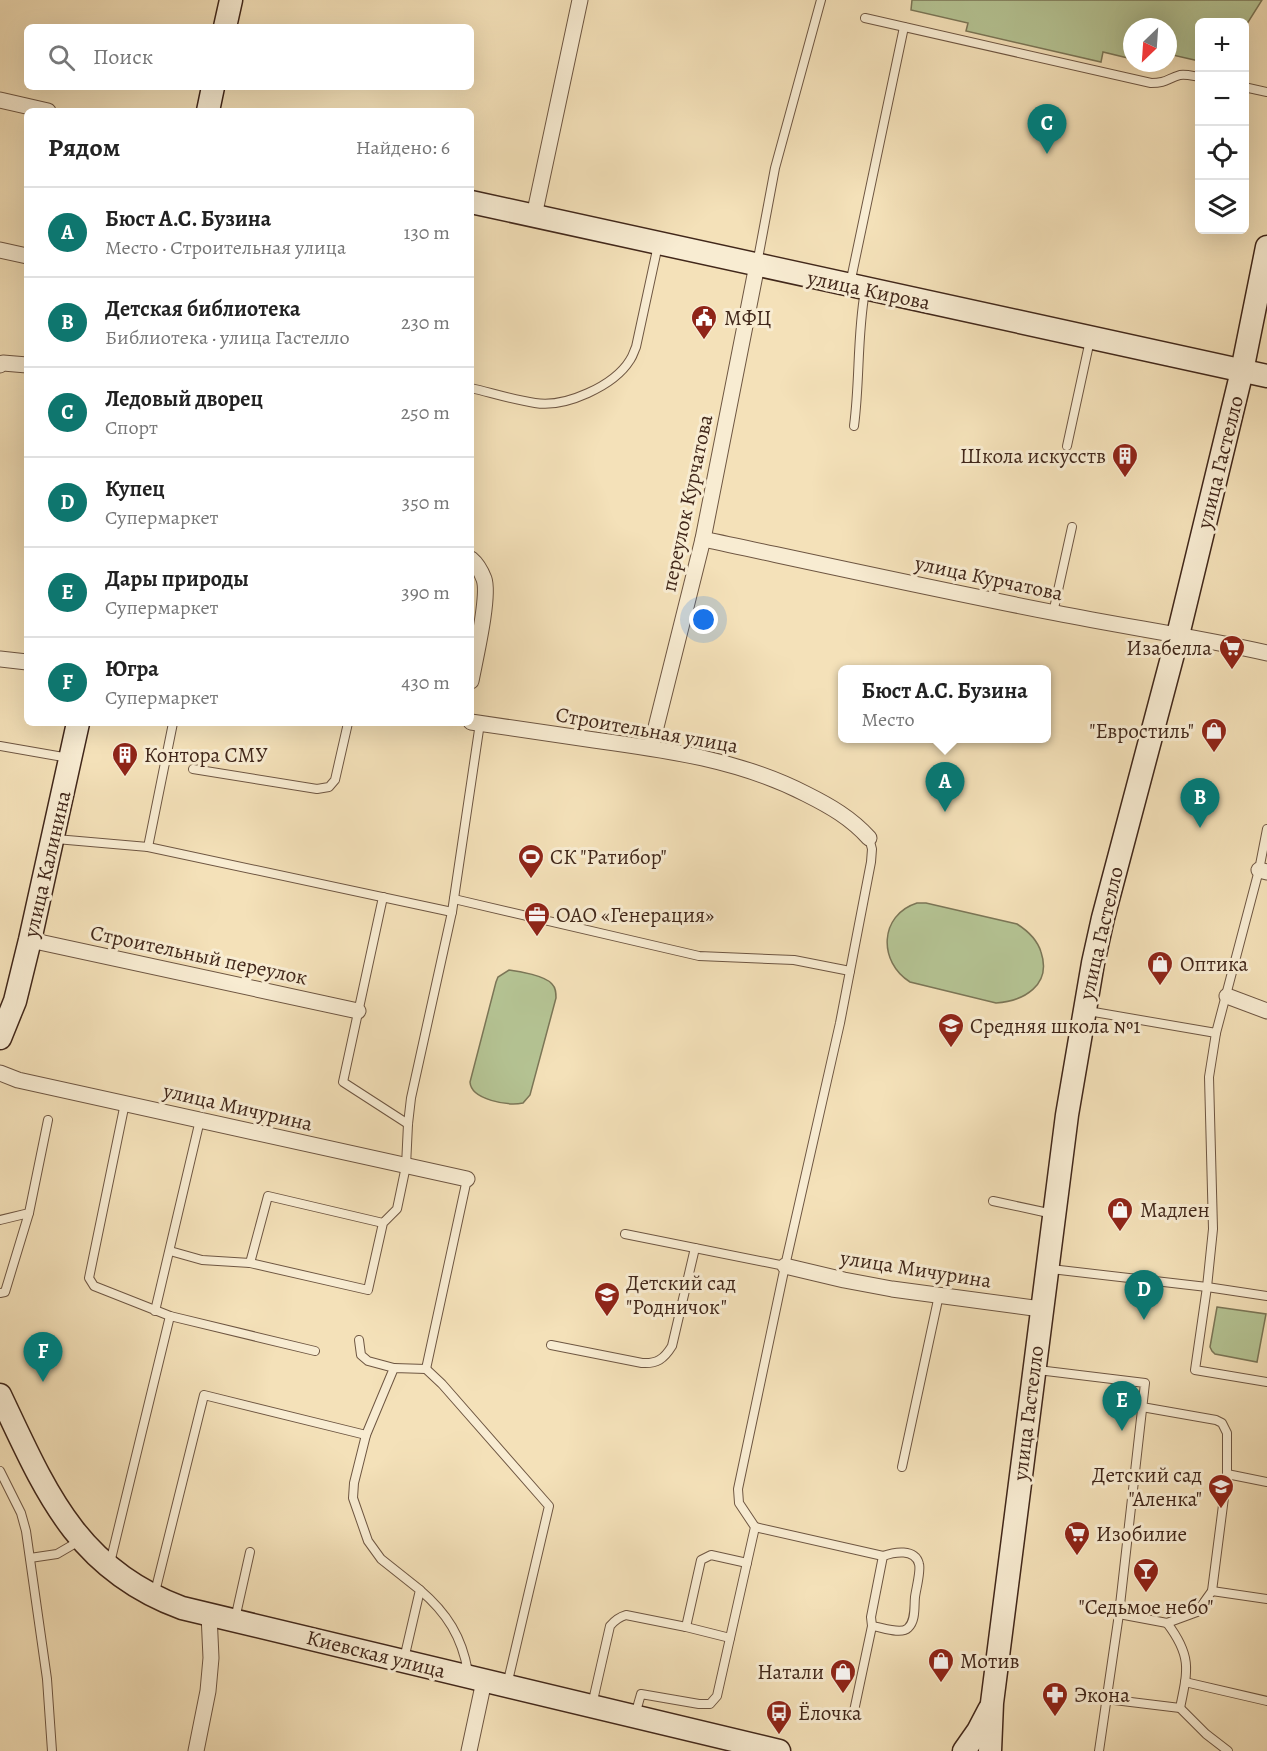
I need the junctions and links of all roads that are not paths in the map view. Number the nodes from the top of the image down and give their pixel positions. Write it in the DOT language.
graph roads {
  1 [pos="231,0"];
  2 [pos="580,0"];
  3 [pos="821,0"];
  4 [pos="866,18"];
  5 [pos="226,24"];
  6 [pos="904,27"];
  7 [pos="1195,76"];
  8 [pos="1249,88"];
  9 [pos="212,90"];
  10 [pos="1267,92"];
  11 [pos="0,100"];
  12 [pos="35,108"];
  13 [pos="208,108"];
  14 [pos="474,203"];
  15 [pos="534,216"];
  16 [pos="659,244"];
  17 [pos="1267,247"];
  18 [pos="0,250"];
  19 [pos="24,255"];
  20 [pos="757,265"];
  21 [pos="857,287"];
  22 [pos="1090,338"];
  23 [pos="0,365"];
  24 [pos="24,365"];
  25 [pos="1242,371"];
  26 [pos="1267,376"];
  27 [pos="474,389"];
  28 [pos="854,426"];
  29 [pos="1067,446"];
  30 [pos="1072,527"];
  31 [pos="703,539"];
  32 [pos="474,561"];
  33 [pos="1053,613"];
  34 [pos="1178,635"];
  35 [pos="1267,653"];
  36 [pos="0,659"];
  37 [pos="24,662"];
  38 [pos="474,664"];
  39 [pos="475,723"];
  40 [pos="77,726"];
  41 [pos="172,726"];
  42 [pos="347,726"];
  43 [pos="0,746"];
  44 [pos="651,747"];
  45 [pos="70,759"];
  46 [pos="193,769"];
  47 [pos="1267,829"];
  48 [pos="52,838"];
  49 [pos="869,838"];
  50 [pos="148,847"];
  51 [pos="1263,871"];
  52 [pos="383,897"];
  53 [pos="454,899"];
  54 [pos="452,912"];
  55 [pos="30,939"];
  56 [pos="850,971"];
  57 [pos="1227,996"];
  58 [pos="1084,1010"];
  59 [pos="358,1011"];
  60 [pos="1267,1011"];
  61 [pos="1216,1033"];
  62 [pos="0,1038"];
  63 [pos="0,1073"];
  64 [pos="125,1103"];
  65 [pos="200,1119"];
  66 [pos="48,1120"];
  67 [pos="408,1124"];
  68 [pos="406,1166"];
  69 [pos="466,1179"];
  70 [pos="993,1201"];
  71 [pos="28,1213"];
  72 [pos="1054,1214"];
  73 [pos="0,1220"];
  74 [pos="383,1223"];
  75 [pos="625,1234"];
  76 [pos="695,1248"];
  77 [pos="170,1251"];
  78 [pos="250,1263"];
  79 [pos="785,1266"];
  80 [pos="1046,1269"];
  81 [pos="1207,1287"];
  82 [pos="0,1293"];
  83 [pos="939,1295"];
  84 [pos="1267,1296"];
  85 [pos="1041,1310"];
  86 [pos="155,1311"];
  87 [pos="170,1316"];
  88 [pos="360,1340"];
  89 [pos="551,1345"];
  90 [pos="315,1351"];
  91 [pos="393,1368"];
  92 [pos="426,1368"];
  93 [pos="1034,1369"];
  94 [pos="1267,1382"];
  95 [pos="0,1395"];
  96 [pos="1142,1407"];
  97 [pos="366,1435"];
  98 [pos="902,1467"];
  99 [pos="0,1471"];
  100 [pos="1227,1474"];
  101 [pos="1267,1482"];
  102 [pos="755,1527"];
  103 [pos="81,1540"];
  104 [pos="250,1552"];
  105 [pos="883,1556"];
  106 [pos="30,1558"];
  107 [pos="747,1563"];
  108 [pos="109,1567"];
  109 [pos="420,1590"];
  110 [pos="1212,1591"];
  111 [pos="154,1596"];
  112 [pos="1267,1599"];
  113 [pos="209,1614"];
  114 [pos="1119,1614"];
  115 [pos="234,1620"];
  116 [pos="1167,1623"];
  117 [pos="872,1626"];
  118 [pos="686,1627"];
  119 [pos="730,1638"];
  120 [pos="404,1661"];
  121 [pos="476,1679"];
  122 [pos="1185,1682"];
  123 [pos="507,1686"];
  124 [pos="1106,1699"];
  125 [pos="1267,1701"];
  126 [pos="992,1703"];
  127 [pos="592,1707"];
  128 [pos="1180,1708"];
  129 [pos="854,1711"];
  130 [pos="635,1717"];
  131 [pos="738,1748"];
  132 [pos="52,1751"];
  133 [pos="196,1751"];
  134 [pos="469,1751"];
  135 [pos="779,1751"];
  136 [pos="964,1751"];
  137 [pos="990,1751"];
  138 [pos="1099,1751"];
  139 [pos="1228,1751"];
  1 -- 5 [label="street"];
  2 -- 15 [label="street"];
  3 -- 20 [label="lane"];
  4 -- 6 [label="lane"];
  6 -- 7 [label="lane"];
  6 -- 21 [label="lane"];
  8 -- 10 [label="lane"];
  9 -- 13 [label="street"];
  11 -- 12 [label="street"];
  14 -- 15 [label="street, улица Кирова"];
  15 -- 16 [label="street, улица Кирова"];
  16 -- 20 [label="street, улица Кирова"];
  16 -- 27 [label="lane"];
  17 -- 25 [label="street, улица Гастелло"];
  18 -- 19 [label="street"];
  20 -- 21 [label="street, улица Кирова"];
  20 -- 31 [label="street, переулок Курчатова"];
  21 -- 22 [label="street, улица Кирова"];
  21 -- 28 [label="lane"];
  22 -- 25 [label="street, улица Кирова"];
  22 -- 29 [label="lane"];
  23 -- 24 [label="street"];
  25 -- 26 [label="street, улица Кирова"];
  25 -- 34 [label="street, улица Гастелло"];
  30 -- 33 [label="lane"];
  31 -- 33 [label="street, улица Курчатова"];
  31 -- 44 [label="street, переулок Курчатова"];
  32 -- 38 [label="street"];
  33 -- 34 [label="street, улица Курчатова"];
  34 -- 35 [label="street, улица Курчатова"];
  34 -- 58 [label="street, улица Гастелло"];
  36 -- 37 [label="street"];
  39 -- 44 [label="street, Строительная улица"];
  39 -- 53 [label="lane"];
  40 -- 45 [label="street, улица Калинина"];
  41 -- 50 [label="lane"];
  42 -- 46 [label="lane"];
  43 -- 45 [label="lane"];
  44 -- 49 [label="street, Строительная улица"];
  45 -- 48 [label="street, улица Калинина"];
  47 -- 51 [label="lane"];
  48 -- 50 [label="lane"];
  48 -- 55 [label="street, улица Калинина"];
  49 -- 56 [label="lane"];
  50 -- 52 [label="lane"];
  51 -- 57 [label="lane"];
  52 -- 54 [label="lane"];
  52 -- 59 [label="lane"];
  53 -- 54 [label="lane"];
  53 -- 56 [label="lane"];
  54 -- 67 [label="lane"];
  55 -- 59 [label="street, Строительный переулок"];
  55 -- 62 [label="street, улица Калинина"];
  56 -- 79 [label="lane"];
  57 -- 60 [label="street"];
  57 -- 61 [label="lane"];
  58 -- 61 [label="lane"];
  58 -- 72 [label="street, улица Гастелло"];
  59 -- 67 [label="lane"];
  61 -- 81 [label="lane"];
  63 -- 64 [label="street, улица Мичурина"];
  64 -- 65 [label="street, улица Мичурина"];
  64 -- 86 [label="lane"];
  65 -- 68 [label="street, улица Мичурина"];
  65 -- 77 [label="lane"];
  66 -- 71 [label="lane"];
  67 -- 68 [label="lane"];
  68 -- 69 [label="street, улица Мичурина"];
  68 -- 74 [label="lane"];
  69 -- 92 [label="lane"];
  70 -- 72 [label="lane"];
  71 -- 73 [label="lane"];
  71 -- 82 [label="lane"];
  72 -- 80 [label="street, улица Гастелло"];
  74 -- 78 [label="lane"];
  74 -- 78 [label="lane"];
  75 -- 76 [label="lane"];
  76 -- 79 [label="lane"];
  76 -- 89 [label="lane"];
  77 -- 78 [label="lane"];
  77 -- 86 [label="lane"];
  79 -- 83 [label="street, улица Мичурина"];
  79 -- 102 [label="lane"];
  80 -- 81 [label="lane"];
  80 -- 85 [label="street, улица Гастелло"];
  81 -- 84 [label="lane"];
  81 -- 94 [label="lane"];
  83 -- 85 [label="street, улица Мичурина"];
  83 -- 98 [label="lane"];
  85 -- 93 [label="street, улица Гастелло"];
  86 -- 87 [label="lane"];
  87 -- 90 [label="lane"];
  87 -- 108 [label="lane"];
  88 -- 91 [label="lane"];
  91 -- 92 [label="lane"];
  91 -- 97 [label="lane"];
  92 -- 123 [label="lane"];
  93 -- 96 [label="lane"];
  93 -- 126 [label="street, улица Гастелло"];
  95 -- 103 [label="street, Киевская улица"];
  96 -- 100 [label="lane"];
  96 -- 114 [label="lane"];
  97 -- 109 [label="lane"];
  97 -- 111 [label="lane"];
  99 -- 106 [label="lane"];
  100 -- 101 [label="lane"];
  100 -- 110 [label="lane"];
  102 -- 105 [label="lane"];
  102 -- 107 [label="lane"];
  103 -- 106 [label="lane"];
  103 -- 108 [label="street, Киевская улица"];
  104 -- 115 [label="lane"];
  105 -- 117 [label="lane"];
  105 -- 117 [label="lane"];
  106 -- 132 [label="lane"];
  107 -- 118 [label="lane"];
  107 -- 119 [label="lane"];
  108 -- 111 [label="street, Киевская улица"];
  109 -- 120 [label="lane"];
  109 -- 121 [label="lane"];
  110 -- 112 [label="lane"];
  110 -- 116 [label="lane"];
  111 -- 113 [label="street, Киевская улица"];
  113 -- 115 [label="street, Киевская улица"];
  113 -- 133 [label="street"];
  114 -- 116 [label="lane"];
  114 -- 124 [label="lane"];
  115 -- 120 [label="street, Киевская улица"];
  116 -- 122 [label="lane"];
  117 -- 129 [label="lane"];
  118 -- 119 [label="lane"];
  118 -- 127 [label="lane"];
  119 -- 130 [label="lane"];
  120 -- 121 [label="street, Киевская улица"];
  121 -- 123 [label="street, Киевская улица"];
  121 -- 134 [label="street"];
  122 -- 125 [label="lane"];
  122 -- 128 [label="lane"];
  123 -- 127 [label="street, Киевская улица"];
  124 -- 128 [label="lane"];
  124 -- 138 [label="lane"];
  126 -- 136 [label="street"];
  126 -- 137 [label="street"];
  127 -- 130 [label="street, Киевская улица"];
  128 -- 139 [label="lane"];
  130 -- 131 [label="street, Киевская улица"];
  131 -- 135 [label="street, Киевская улица"];
}
